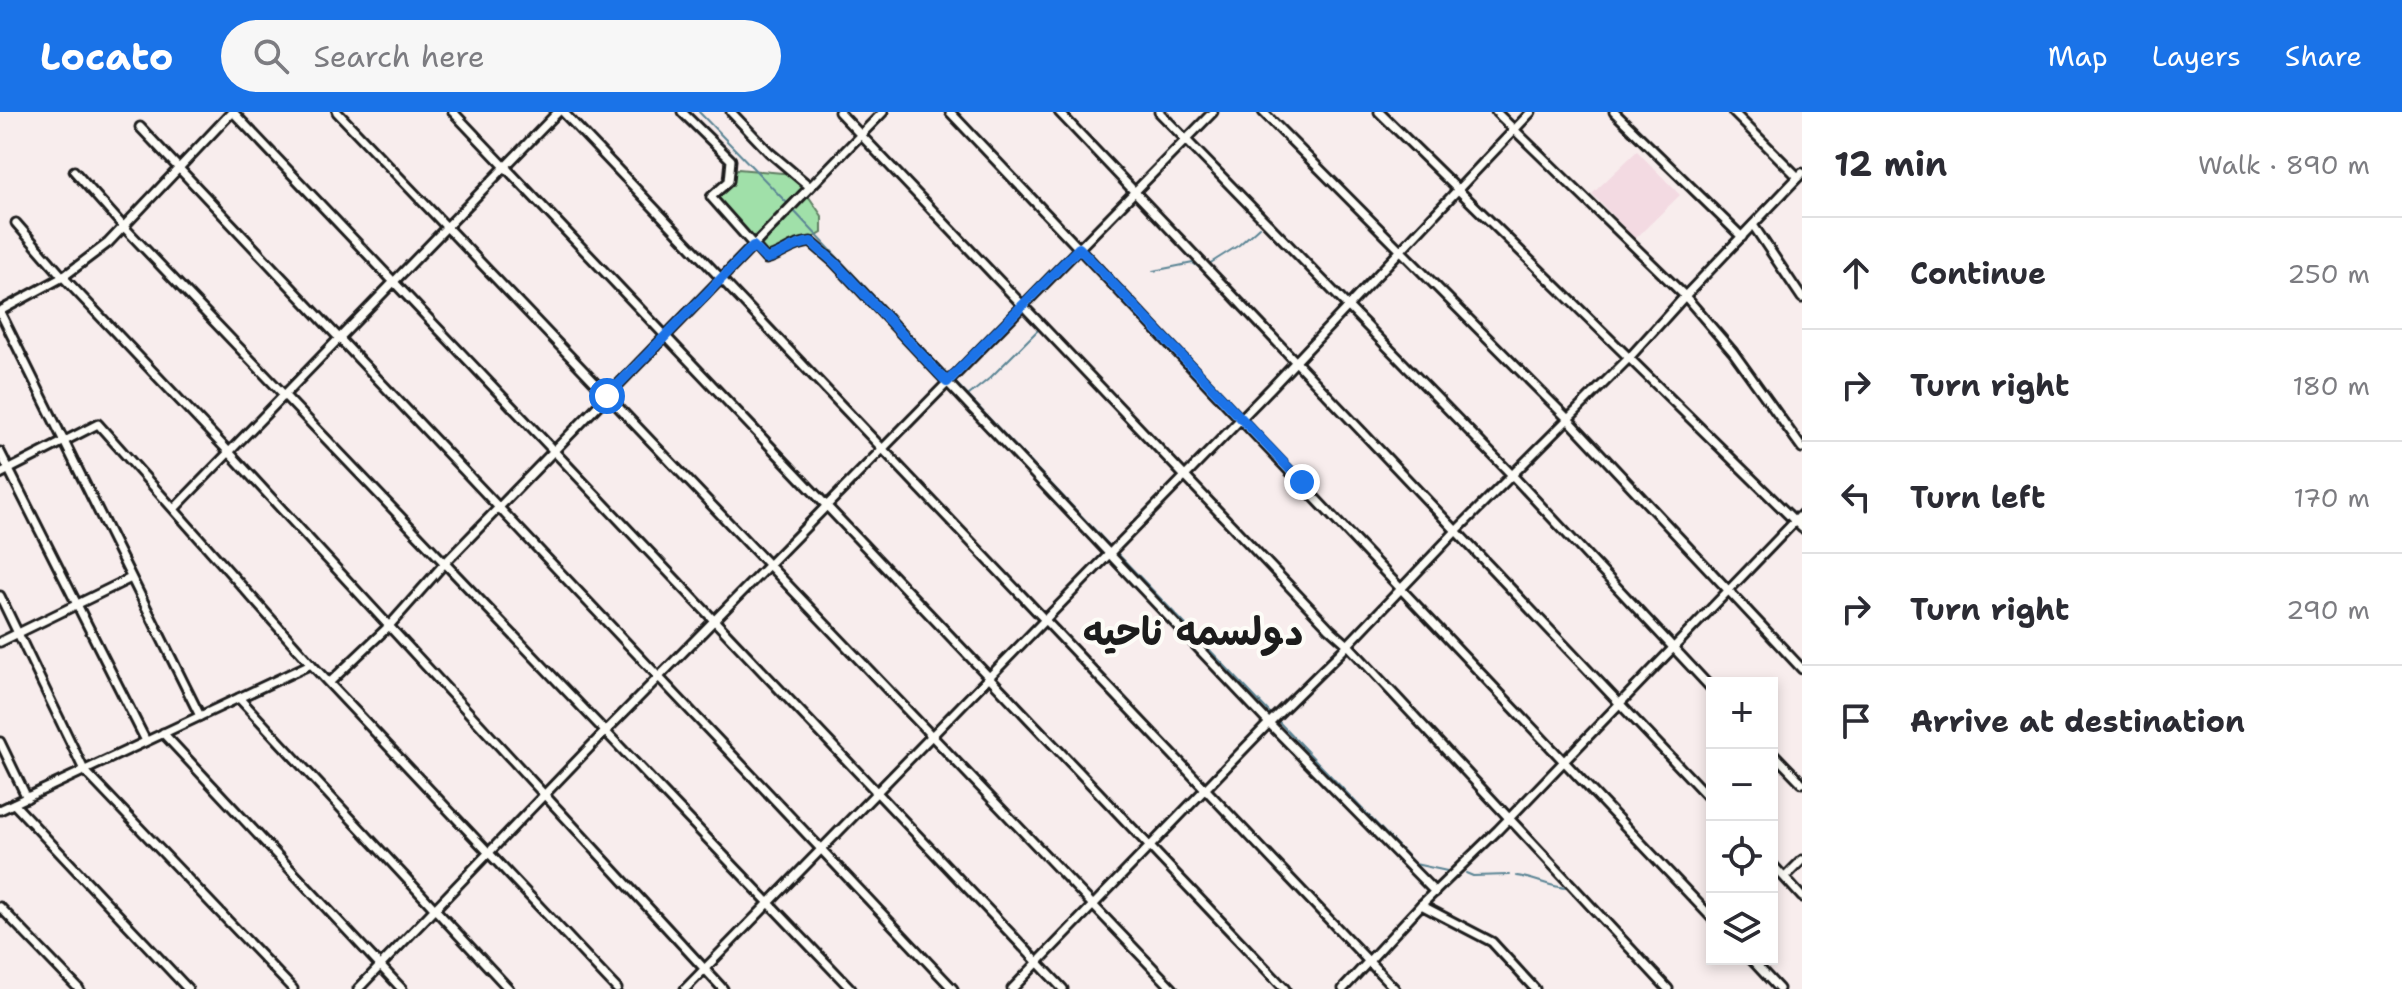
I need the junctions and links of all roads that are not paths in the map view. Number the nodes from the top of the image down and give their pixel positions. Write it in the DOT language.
graph roads {
  1 [pos="232,112"];
  2 [pos="337,112"];
  3 [pos="453,112"];
  4 [pos="560,112"];
  5 [pos="682,112"];
  6 [pos="731,112"];
  7 [pos="839,112"];
  8 [pos="883,112"];
  9 [pos="950,112"];
  10 [pos="1059,112"];
  11 [pos="1159,112"];
  12 [pos="1213,112"];
  13 [pos="1263,112"];
  14 [pos="1379,112"];
  15 [pos="1496,112"];
  16 [pos="1531,112"];
  17 [pos="1614,112"];
  18 [pos="1733,112"];
  19 [pos="140,127"];
  20 [pos="1513,130"];
  21 [pos="861,135"];
  22 [pos="1185,140"];
  23 [pos="505,166"];
  24 [pos="177,167"];
  25 [pos="74,171"];
  26 [pos="1800,175"];
  27 [pos="809,186"];
  28 [pos="1456,188"];
  29 [pos="1134,191"];
  30 [pos="16,223"];
  31 [pos="1753,225"];
  32 [pos="123,226"];
  33 [pos="446,227"];
  34 [pos="1742,237"];
  35 [pos="753,246"];
  36 [pos="1079,248"];
  37 [pos="1401,249"];
  38 [pos="63,277"];
  39 [pos="721,279"];
  40 [pos="393,281"];
  41 [pos="1685,296"];
  42 [pos="1802,298"];
  43 [pos="1023,305"];
  44 [pos="1348,305"];
  45 [pos="0,312"];
  46 [pos="666,336"];
  47 [pos="339,338"];
  48 [pos="1629,358"];
  49 [pos="1296,361"];
  50 [pos="947,382"];
  51 [pos="284,395"];
  52 [pos="607,396"];
  53 [pos="1240,418"];
  54 [pos="1568,419"];
  55 [pos="64,442"];
  56 [pos="1802,448"];
  57 [pos="883,450"];
  58 [pos="554,451"];
  59 [pos="0,452"];
  60 [pos="229,452"];
  61 [pos="9,470"];
  62 [pos="0,474"];
  63 [pos="1184,475"];
  64 [pos="1512,475"];
  65 [pos="827,506"];
  66 [pos="499,508"];
  67 [pos="174,509"];
  68 [pos="1802,514"];
  69 [pos="1795,521"];
  70 [pos="1802,528"];
  71 [pos="1456,531"];
  72 [pos="1109,553"];
  73 [pos="444,564"];
  74 [pos="768,565"];
  75 [pos="131,578"];
  76 [pos="1400,590"];
  77 [pos="1728,591"];
  78 [pos="0,596"];
  79 [pos="77,604"];
  80 [pos="714,620"];
  81 [pos="1044,620"];
  82 [pos="389,626"];
  83 [pos="18,633"];
  84 [pos="0,642"];
  85 [pos="1348,645"];
  86 [pos="1673,648"];
  87 [pos="311,664"];
  88 [pos="1802,669"];
  89 [pos="988,676"];
  90 [pos="659,677"];
  91 [pos="330,682"];
  92 [pos="1706,683"];
  93 [pos="239,698"];
  94 [pos="1619,704"];
  95 [pos="200,716"];
  96 [pos="1269,723"];
  97 [pos="605,732"];
  98 [pos="163,733"];
  99 [pos="930,736"];
  100 [pos="146,741"];
  101 [pos="0,742"];
  102 [pos="1778,758"];
  103 [pos="1565,761"];
  104 [pos="84,770"];
  105 [pos="1802,783"];
  106 [pos="1205,789"];
  107 [pos="876,791"];
  108 [pos="544,795"];
  109 [pos="1706,795"];
  110 [pos="27,798"];
  111 [pos="14,804"];
  112 [pos="0,810"];
  113 [pos="1510,818"];
  114 [pos="1149,846"];
  115 [pos="821,849"];
  116 [pos="489,852"];
  117 [pos="1802,860"];
  118 [pos="1778,870"];
  119 [pos="1785,877"];
  120 [pos="1435,892"];
  121 [pos="1802,897"];
  122 [pos="768,903"];
  123 [pos="1092,905"];
  124 [pos="1421,905"];
  125 [pos="0,907"];
  126 [pos="434,909"];
  127 [pos="1706,912"];
  128 [pos="1038,962"];
  129 [pos="1369,962"];
  130 [pos="380,965"];
  131 [pos="1757,965"];
  132 [pos="704,969"];
  133 [pos="79,989"];
  134 [pos="188,989"];
  135 [pos="293,989"];
  136 [pos="358,989"];
  137 [pos="402,989"];
  138 [pos="509,989"];
  139 [pos="617,989"];
  140 [pos="685,989"];
  141 [pos="723,989"];
  142 [pos="851,989"];
  143 [pos="953,989"];
  144 [pos="1012,989"];
  145 [pos="1063,989"];
  146 [pos="1173,989"];
  147 [pos="1285,989"];
  148 [pos="1343,989"];
  149 [pos="1395,989"];
  150 [pos="1535,989"];
  151 [pos="1668,989"];
  152 [pos="1779,989"];
  1 -- 24 [label="street"];
  1 -- 40 [label="street"];
  2 -- 33 [label="street"];
  3 -- 23 [label="street"];
  4 -- 23 [label="street"];
  4 -- 39 [label="street"];
  5 -- 35 [label="street"];
  6 -- 27 [label="street"];
  7 -- 21 [label="street"];
  8 -- 21 [label="street"];
  9 -- 36 [label="street"];
  10 -- 29 [label="street"];
  11 -- 22 [label="street"];
  12 -- 22 [label="street"];
  13 -- 37 [label="street"];
  14 -- 28 [label="street"];
  15 -- 20 [label="street"];
  16 -- 20 [label="street"];
  17 -- 34 [label="street"];
  18 -- 26 [label="street"];
  19 -- 24 [label="street"];
  20 -- 28 [label="street"];
  20 -- 41 [label="street"];
  21 -- 27 [label="street"];
  21 -- 43 [label="street"];
  22 -- 29 [label="street"];
  22 -- 44 [label="street"];
  23 -- 33 [label="street"];
  23 -- 46 [label="street"];
  24 -- 32 [label="street"];
  24 -- 47 [label="street"];
  25 -- 32 [label="street"];
  26 -- 31 [label="street"];
  27 -- 35 [label="street"];
  28 -- 37 [label="street"];
  28 -- 48 [label="street"];
  29 -- 36 [label="street"];
  29 -- 49 [label="street"];
  30 -- 38 [label="street"];
  31 -- 34 [label="street"];
  31 -- 42 [label="street"];
  32 -- 38 [label="street"];
  32 -- 51 [label="street"];
  33 -- 40 [label="street"];
  33 -- 52 [label="street"];
  34 -- 41 [label="street"];
  35 -- 39 [label="street"];
  35 -- 50 [label="street"];
  36 -- 43 [label="street"];
  36 -- 53 [label="street"];
  37 -- 44 [label="street"];
  37 -- 54 [label="street"];
  38 -- 45 [label="street"];
  38 -- 60 [label="street"];
  39 -- 46 [label="street"];
  39 -- 57 [label="street"];
  40 -- 47 [label="street"];
  40 -- 58 [label="street"];
  41 -- 48 [label="street"];
  41 -- 56 [label="street"];
  43 -- 50 [label="street"];
  43 -- 63 [label="street"];
  44 -- 49 [label="street"];
  44 -- 64 [label="street"];
  45 -- 55 [label="street"];
  46 -- 52 [label="street"];
  46 -- 65 [label="street"];
  47 -- 51 [label="street"];
  47 -- 66 [label="street"];
  48 -- 54 [label="street"];
  48 -- 69 [label="street"];
  49 -- 53 [label="street"];
  49 -- 71 [label="street"];
  50 -- 57 [label="street"];
  50 -- 72 [label="street"];
  51 -- 60 [label="street"];
  51 -- 73 [label="street"];
  52 -- 58 [label="street"];
  52 -- 74 [label="street"];
  53 -- 63 [label="street"];
  53 -- 76 [label="street"];
  54 -- 64 [label="street"];
  54 -- 77 [label="street"];
  55 -- 61 [label="street"];
  55 -- 67 [label="street"];
  55 -- 75 [label="street"];
  57 -- 65 [label="street"];
  57 -- 81 [label="street"];
  58 -- 66 [label="street"];
  58 -- 80 [label="street"];
  59 -- 61 [label="street"];
  60 -- 67 [label="street"];
  60 -- 82 [label="street"];
  61 -- 62 [label="street"];
  61 -- 79 [label="street"];
  63 -- 72 [label="street"];
  63 -- 85 [label="street"];
  64 -- 71 [label="street"];
  64 -- 86 [label="street"];
  65 -- 74 [label="street"];
  65 -- 89 [label="street"];
  66 -- 73 [label="street"];
  66 -- 90 [label="street"];
  67 -- 87 [label="street"];
  68 -- 69 [label="street"];
  69 -- 70 [label="street"];
  69 -- 77 [label="street"];
  71 -- 76 [label="street"];
  71 -- 94 [label="street"];
  72 -- 81 [label="street"];
  72 -- 96 [label="street"];
  73 -- 82 [label="street"];
  73 -- 97 [label="street"];
  74 -- 80 [label="street"];
  74 -- 99 [label="street"];
  75 -- 79 [label="street"];
  75 -- 95 [label="street"];
  76 -- 85 [label="street"];
  76 -- 103 [label="street"];
  77 -- 86 [label="street"];
  77 -- 88 [label="street"];
  78 -- 83 [label="street"];
  79 -- 83 [label="street"];
  79 -- 100 [label="street"];
  80 -- 90 [label="street"];
  80 -- 107 [label="street"];
  81 -- 89 [label="street"];
  81 -- 106 [label="street"];
  82 -- 91 [label="street"];
  82 -- 108 [label="street"];
  83 -- 84 [label="street"];
  83 -- 104 [label="street"];
  85 -- 96 [label="street"];
  85 -- 113 [label="street"];
  86 -- 92 [label="street"];
  86 -- 94 [label="street"];
  87 -- 91 [label="street"];
  87 -- 93 [label="street"];
  89 -- 99 [label="street"];
  89 -- 114 [label="street"];
  90 -- 97 [label="street"];
  90 -- 115 [label="street"];
  91 -- 116 [label="street"];
  93 -- 95 [label="street"];
  93 -- 126 [label="street"];
  94 -- 103 [label="street"];
  94 -- 109 [label="street"];
  95 -- 98 [label="street"];
  96 -- 106 [label="street"];
  96 -- 120 [label="street"];
  97 -- 108 [label="street"];
  97 -- 122 [label="street"];
  98 -- 100 [label="street"];
  98 -- 130 [label="street"];
  99 -- 107 [label="street"];
  99 -- 123 [label="street"];
  100 -- 104 [label="street"];
  101 -- 110 [label="street"];
  102 -- 105 [label="street"];
  103 -- 113 [label="street"];
  103 -- 127 [label="street"];
  104 -- 110 [label="street"];
  104 -- 135 [label="street"];
  106 -- 114 [label="street"];
  106 -- 129 [label="street"];
  107 -- 115 [label="street"];
  107 -- 128 [label="street"];
  108 -- 116 [label="street"];
  108 -- 132 [label="street"];
  110 -- 111 [label="street"];
  111 -- 112 [label="street"];
  111 -- 134 [label="street"];
  113 -- 120 [label="street"];
  113 -- 151 [label="street"];
  114 -- 123 [label="street"];
  114 -- 147 [label="street"];
  115 -- 122 [label="street"];
  115 -- 143 [label="street"];
  116 -- 126 [label="street"];
  116 -- 139 [label="street"];
  117 -- 119 [label="street"];
  118 -- 119 [label="street"];
  119 -- 121 [label="street"];
  120 -- 124 [label="street"];
  122 -- 132 [label="street"];
  122 -- 142 [label="street"];
  123 -- 128 [label="street"];
  123 -- 146 [label="street"];
  124 -- 129 [label="street"];
  124 -- 150 [label="street"];
  125 -- 133 [label="street"];
  126 -- 130 [label="street"];
  126 -- 138 [label="street"];
  128 -- 144 [label="street"];
  128 -- 145 [label="street"];
  129 -- 148 [label="street"];
  129 -- 149 [label="street"];
  130 -- 136 [label="street"];
  130 -- 137 [label="street"];
  131 -- 152 [label="street"];
  132 -- 140 [label="street"];
  132 -- 141 [label="street"];
}
